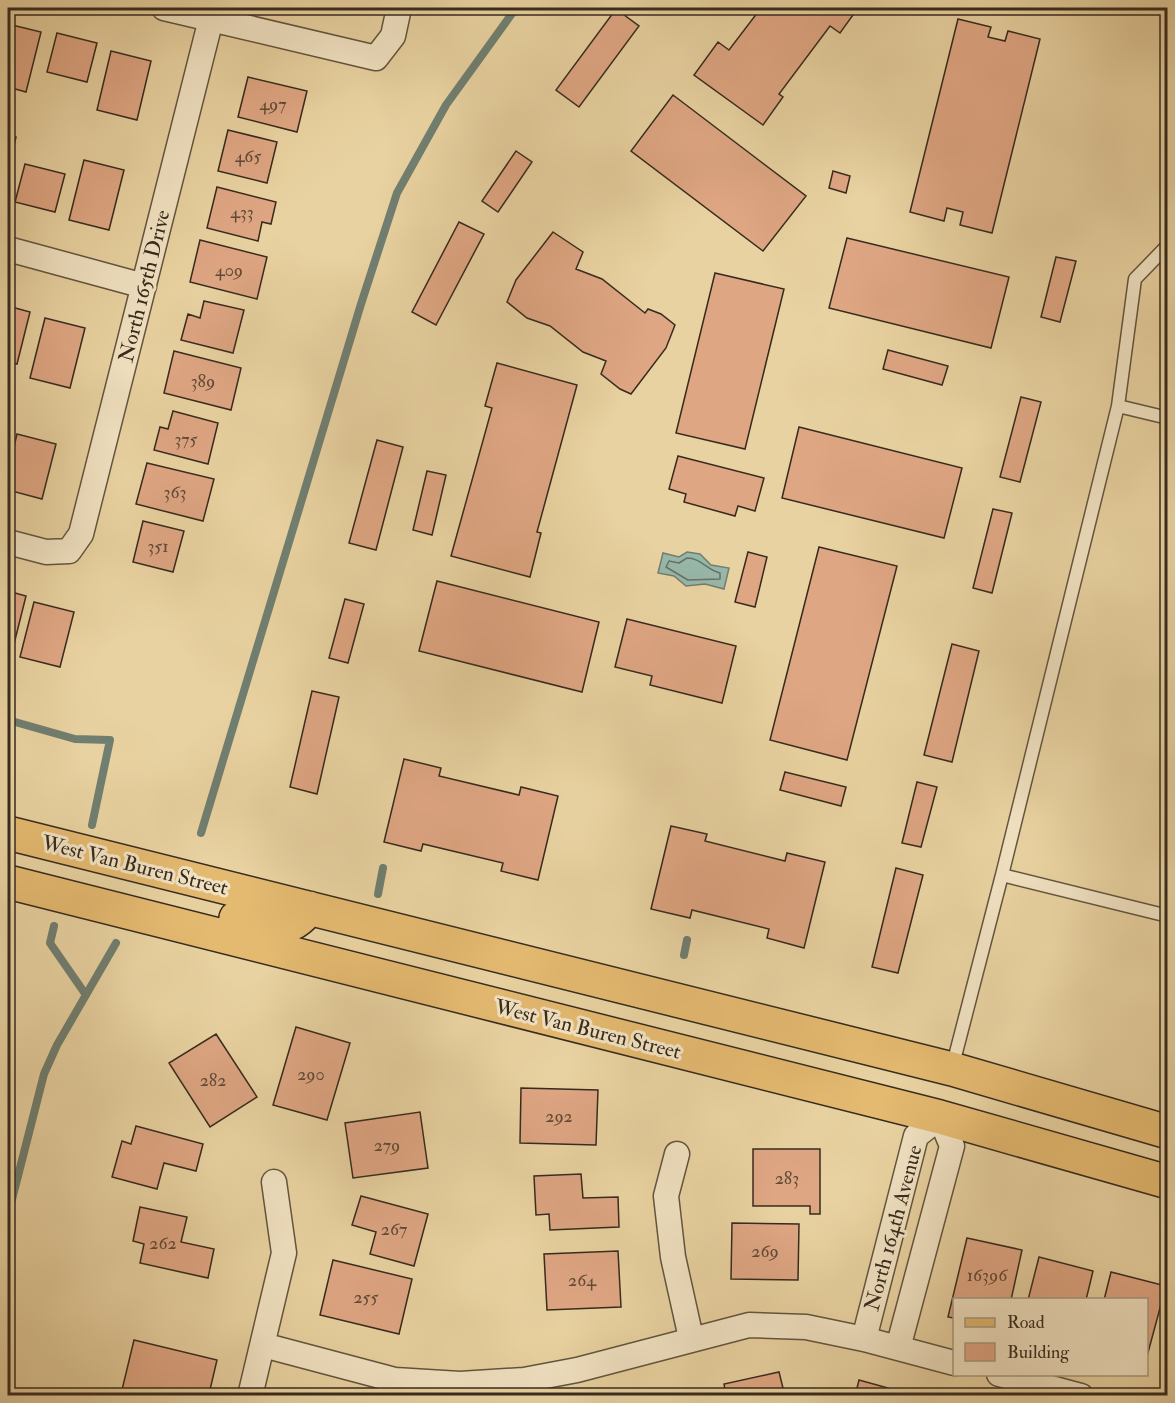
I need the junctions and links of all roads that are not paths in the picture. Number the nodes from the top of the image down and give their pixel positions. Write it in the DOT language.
graph roads {
  1 [pos="164,8"];
  2 [pos="399,8"];
  3 [pos="211,19"];
  4 [pos="1167,245"];
  5 [pos="8,249"];
  6 [pos="144,286"];
  7 [pos="1118,406"];
  8 [pos="1167,418"];
  9 [pos="8,542"];
  10 [pos="8,833"];
  11 [pos="1002,875"];
  12 [pos="8,882"];
  13 [pos="68,897"];
  14 [pos="309,908"];
  15 [pos="1167,916"];
  16 [pos="952,1069"];
  17 [pos="940,1117"];
  18 [pos="1167,1132"];
  19 [pos="677,1154"];
  20 [pos="274,1182"];
  21 [pos="1167,1182"];
  22 [pos="691,1338"];
  23 [pos="864,1339"];
  24 [pos="263,1345"];
  25 [pos="898,1348"];
  26 [pos="953,1363"];
  27 [pos="1007,1376"];
  28 [pos="250,1395"];
  29 [pos="1081,1395"];
  1 -- 3 [label="street"];
  2 -- 3 [label="street"];
  3 -- 6 [label="street, North 165th Drive"];
  4 -- 7 [label="lane"];
  5 -- 6 [label="street"];
  6 -- 9 [label="street, North 165th Drive"];
  7 -- 8 [label="lane"];
  7 -- 11 [label="lane"];
  10 -- 14 [label="main road, West Van Buren Street"];
  11 -- 15 [label="lane"];
  11 -- 16 [label="lane"];
  12 -- 13 [label="main road, West Van Buren Street"];
  13 -- 14 [label="main road"];
  13 -- 17 [label="main road, West Van Buren Street"];
  14 -- 16 [label="main road, West Van Buren Street"];
  16 -- 17 [label="main road"];
  16 -- 18 [label="main road, West Van Buren Street"];
  17 -- 21 [label="main road, West Van Buren Street"];
  17 -- 23 [label="street, North 164th Avenue"];
  17 -- 25 [label="street, North 164th Avenue"];
  19 -- 22 [label="street"];
  20 -- 24 [label="street"];
  22 -- 23 [label="street"];
  22 -- 24 [label="street"];
  23 -- 25 [label="street"];
  24 -- 28 [label="street"];
  25 -- 26 [label="street"];
  27 -- 29 [label="street"];
}
